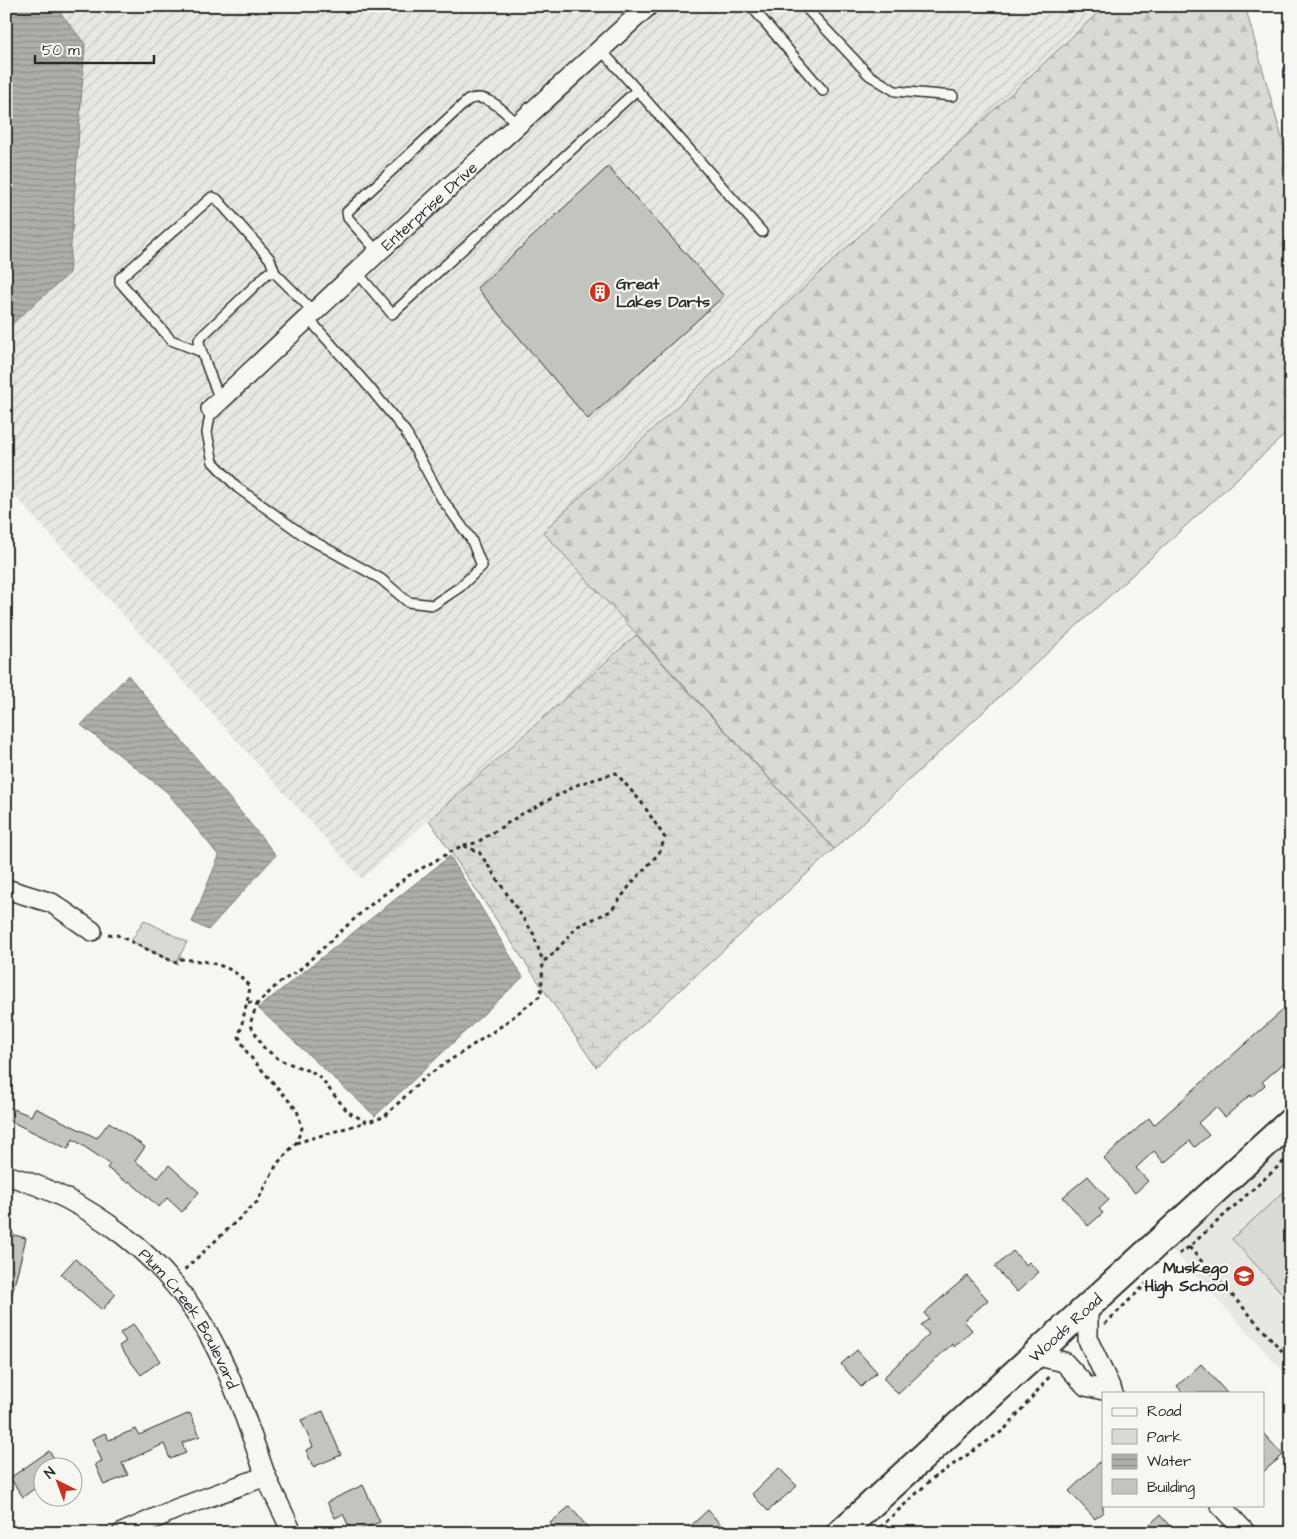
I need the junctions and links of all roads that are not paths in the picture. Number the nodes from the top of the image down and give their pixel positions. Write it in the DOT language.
graph roads {
  1 [pos="648,6"];
  2 [pos="751,6"];
  3 [pos="804,6"];
  4 [pos="601,50"];
  5 [pos="637,90"];
  6 [pos="823,91"];
  7 [pos="953,96"];
  8 [pos="518,125"];
  9 [pos="762,232"];
  10 [pos="378,252"];
  11 [pos="356,272"];
  12 [pos="275,273"];
  13 [pos="311,315"];
  14 [pos="202,352"];
  15 [pos="215,405"];
  16 [pos="6,889"];
  17 [pos="92,931"];
  18 [pos="1291,1121"];
  19 [pos="6,1174"];
  20 [pos="1094,1317"];
  21 [pos="1034,1355"];
  22 [pos="1112,1392"];
  23 [pos="266,1476"];
  24 [pos="1221,1506"];
  25 [pos="122,1533"];
  26 [pos="292,1533"];
  27 [pos="840,1533"];
  28 [pos="1246,1533"];
  1 -- 4 [label="street, Enterprise Drive"];
  2 -- 6 [label="lane"];
  3 -- 7 [label="lane"];
  4 -- 5 [label="lane"];
  4 -- 8 [label="street, Enterprise Drive"];
  5 -- 9 [label="lane"];
  5 -- 11 [label="lane"];
  8 -- 10 [label="street, Enterprise Drive"];
  8 -- 10 [label="lane"];
  10 -- 11 [label="street, Enterprise Drive"];
  11 -- 13 [label="street, Enterprise Drive"];
  12 -- 13 [label="lane"];
  12 -- 14 [label="lane"];
  12 -- 14 [label="lane"];
  13 -- 15 [label="street, Enterprise Drive"];
  13 -- 15 [label="lane"];
  14 -- 15 [label="lane"];
  16 -- 17 [label="street"];
  18 -- 20 [label="street, Woods Road"];
  19 -- 23 [label="street, Plum Creek Boulevard"];
  20 -- 21 [label="street, Woods Road"];
  20 -- 22 [label="street"];
  21 -- 22 [label="street"];
  21 -- 27 [label="street, Woods Road"];
  23 -- 25 [label="street"];
  23 -- 26 [label="street, Plum Creek Boulevard"];
  24 -- 28 [label="street"];
}
